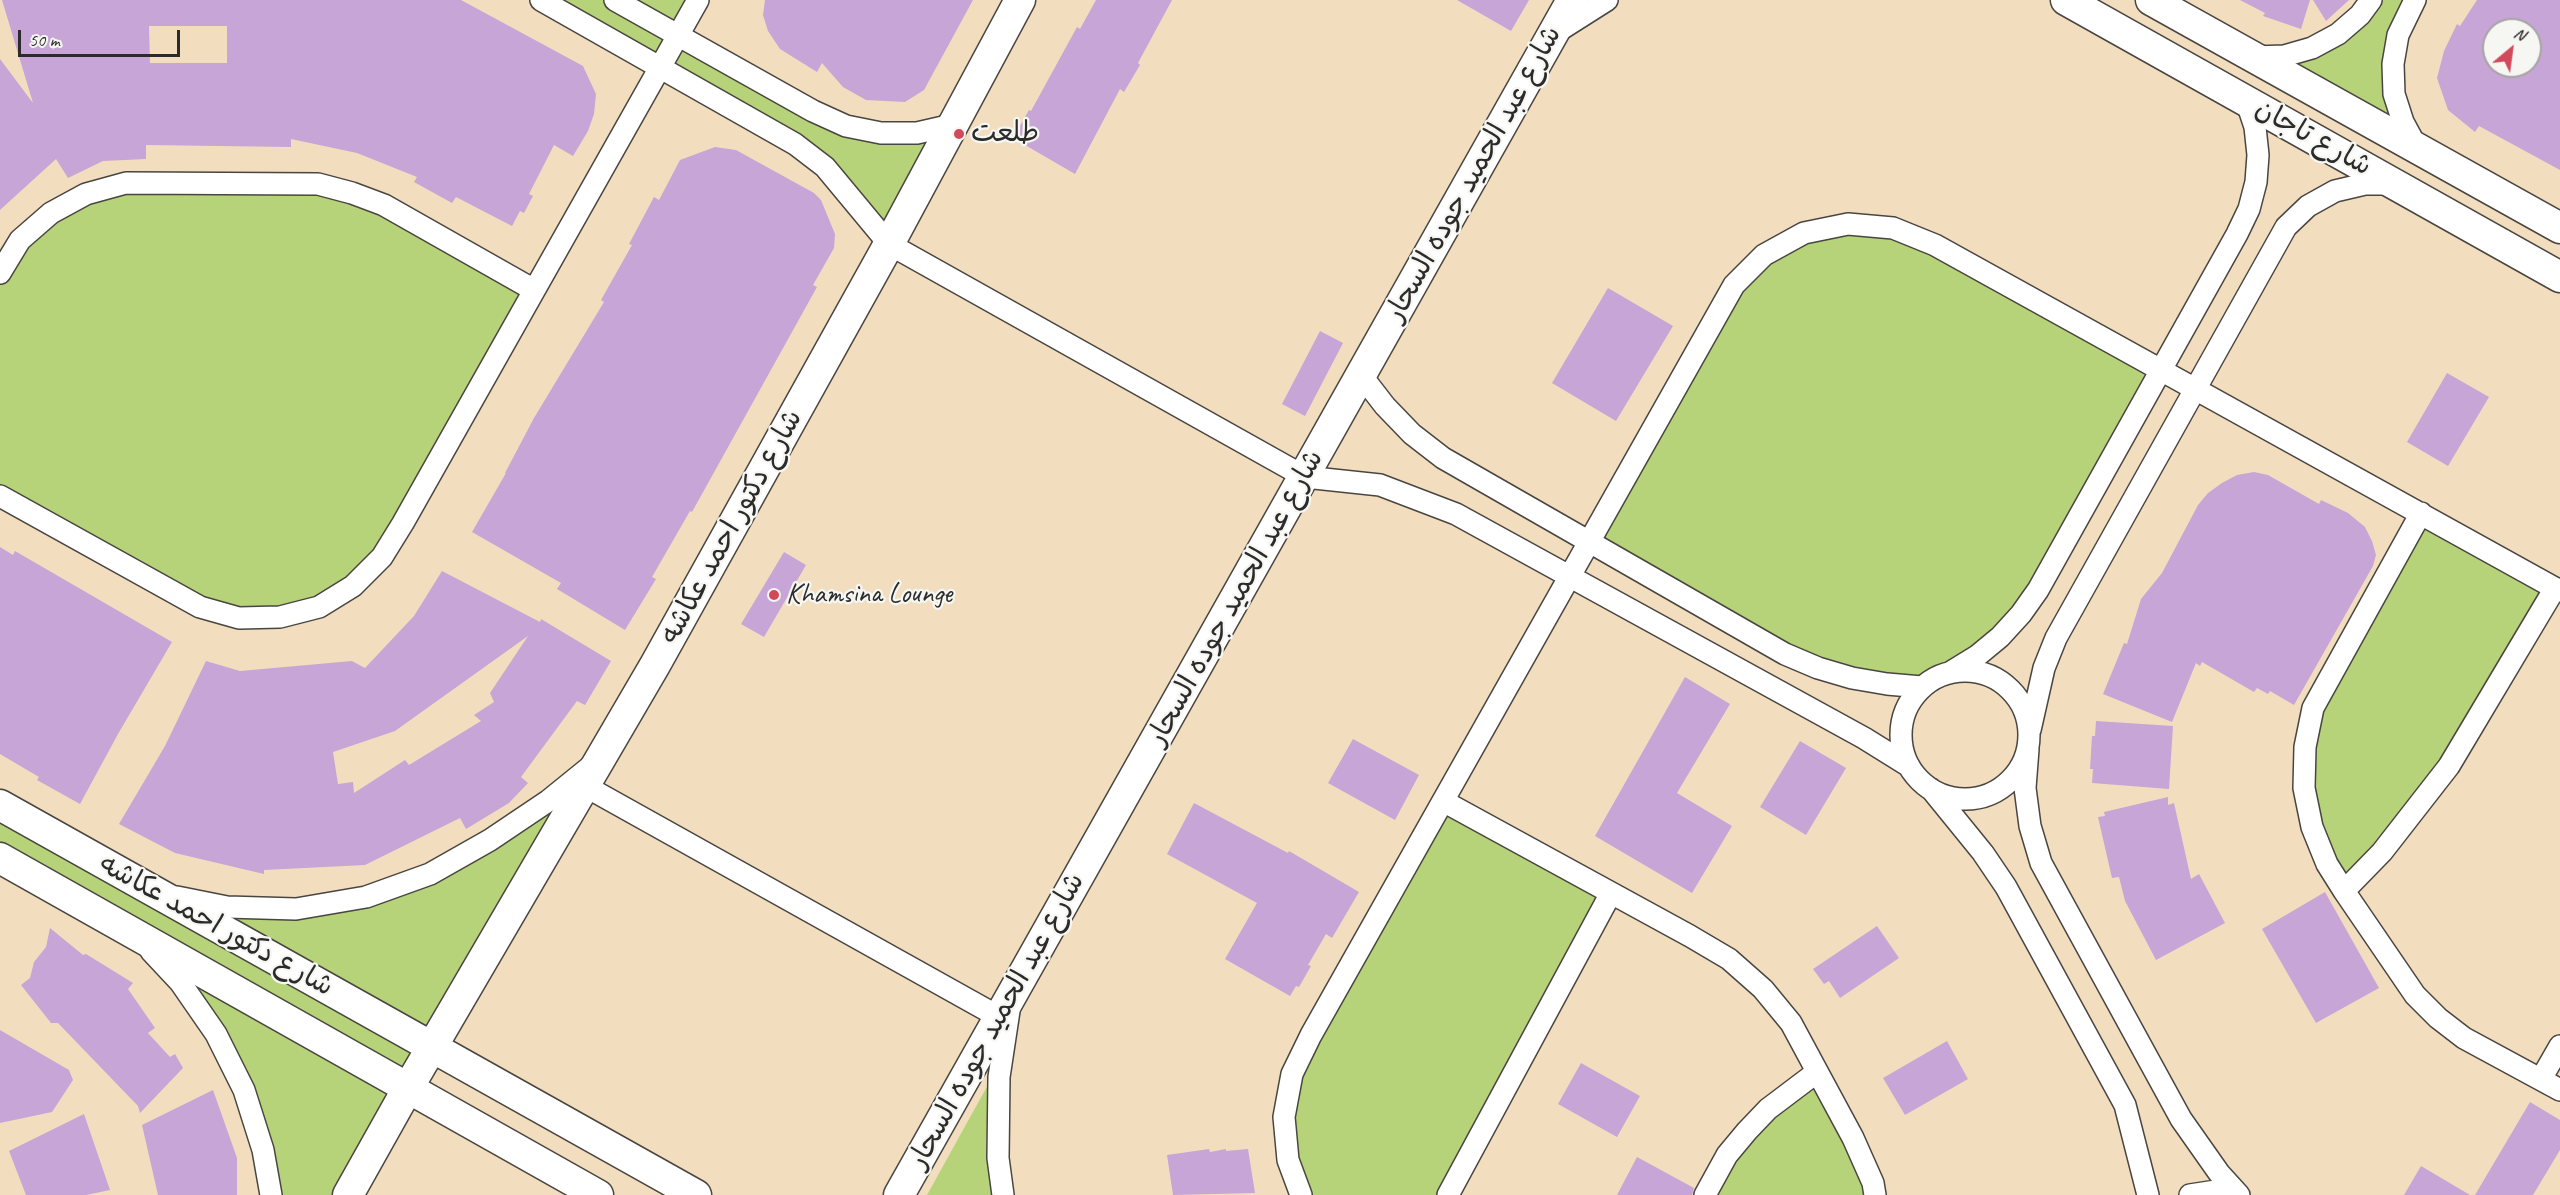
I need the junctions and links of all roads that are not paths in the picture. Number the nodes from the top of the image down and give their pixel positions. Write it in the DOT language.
graph roads {
  1 [pos="541,0"];
  2 [pos="615,0"];
  3 [pos="698,0"];
  4 [pos="1020,0"];
  5 [pos="1572,0"];
  6 [pos="1607,0"];
  7 [pos="2066,0"];
  8 [pos="2151,0"];
  9 [pos="2371,0"];
  10 [pos="2415,0"];
  11 [pos="2110,11"];
  12 [pos="1554,33"];
  13 [pos="679,36"];
  14 [pos="2254,57"];
  15 [pos="660,68"];
  16 [pos="2246,100"];
  17 [pos="952,125"];
  18 [pos="2417,149"];
  19 [pos="2395,184"];
  20 [pos="2560,228"];
  21 [pos="889,244"];
  22 [pos="0,273"];
  23 [pos="2560,277"];
  24 [pos="534,290"];
  25 [pos="2161,370"];
  26 [pos="1361,375"];
  27 [pos="2194,388"];
  28 [pos="1305,477"];
  29 [pos="0,496"];
  30 [pos="2421,513"];
  31 [pos="1589,542"];
  32 [pos="1569,576"];
  33 [pos="2557,589"];
  34 [pos="1952,672"];
  35 [pos="1922,687"];
  36 [pos="2029,740"];
  37 [pos="602,757"];
  38 [pos="1909,766"];
  39 [pos="585,786"];
  40 [pos="1931,789"];
  41 [pos="1443,801"];
  42 [pos="0,805"];
  43 [pos="0,858"];
  44 [pos="2344,891"];
  45 [pos="1611,893"];
  46 [pos="160,894"];
  47 [pos="137,935"];
  48 [pos="1005,1007"];
  49 [pos="2560,1046"];
  50 [pos="432,1047"];
  51 [pos="1817,1072"];
  52 [pos="2541,1079"];
  53 [pos="408,1088"];
  54 [pos="2560,1090"];
  55 [pos="271,1195"];
  56 [pos="348,1195"];
  57 [pos="598,1195"];
  58 [pos="696,1195"];
  59 [pos="899,1195"];
  60 [pos="1003,1195"];
  61 [pos="1301,1195"];
  62 [pos="1448,1195"];
  63 [pos="1705,1195"];
  64 [pos="1875,1195"];
  65 [pos="2148,1195"];
  66 [pos="2190,1195"];
  67 [pos="2231,1195"];
  68 [pos="2239,1195"];
  1 -- 15 [label="street"];
  2 -- 13 [label="street"];
  3 -- 13 [label="street"];
  4 -- 17 [label="street, شارع دكتور احمد عكاشه"];
  5 -- 12 [label="street, شارع عبد الحميد جوده السحار"];
  6 -- 12 [label="street"];
  7 -- 11 [label="street, شارع تاجان"];
  8 -- 14 [label="street, شارع تاجان"];
  9 -- 14 [label="street"];
  10 -- 18 [label="street"];
  11 -- 16 [label="street, شارع تاجان"];
  12 -- 26 [label="street, شارع عبد الحميد جوده السحار"];
  13 -- 15 [label="street"];
  13 -- 17 [label="street"];
  14 -- 18 [label="street, شارع تاجان"];
  15 -- 21 [label="street"];
  15 -- 24 [label="street"];
  16 -- 19 [label="street, شارع تاجان"];
  16 -- 25 [label="street"];
  17 -- 21 [label="street, شارع دكتور احمد عكاشه"];
  18 -- 20 [label="street, شارع تاجان"];
  19 -- 23 [label="street, شارع تاجان"];
  19 -- 27 [label="street"];
  21 -- 28 [label="street"];
  21 -- 37 [label="street, شارع دكتور احمد عكاشه"];
  22 -- 24 [label="street"];
  24 -- 29 [label="street"];
  25 -- 27 [label="street"];
  25 -- 31 [label="street"];
  25 -- 34 [label="street"];
  26 -- 28 [label="street, شارع عبد الحميد جوده السحار"];
  26 -- 31 [label="street"];
  27 -- 30 [label="street"];
  27 -- 36 [label="street"];
  28 -- 32 [label="street"];
  28 -- 48 [label="street, شارع عبد الحميد جوده السحار"];
  30 -- 33 [label="street"];
  30 -- 44 [label="street"];
  31 -- 32 [label="street"];
  31 -- 35 [label="street"];
  32 -- 38 [label="street"];
  32 -- 41 [label="street"];
  33 -- 44 [label="street"];
  34 -- 35 [label="street"];
  34 -- 36 [label="street"];
  35 -- 38 [label="street"];
  36 -- 40 [label="street"];
  36 -- 68 [label="street"];
  37 -- 39 [label="street, شارع دكتور احمد عكاشه"];
  37 -- 46 [label="street"];
  38 -- 40 [label="street"];
  39 -- 48 [label="street"];
  39 -- 50 [label="street, شارع دكتور احمد عكاشه"];
  40 -- 65 [label="street"];
  41 -- 45 [label="street"];
  41 -- 61 [label="street"];
  42 -- 46 [label="street, شارع دكتور احمد عكاشه"];
  43 -- 47 [label="street, شارع دكتور احمد عكاشه"];
  44 -- 52 [label="street"];
  45 -- 51 [label="street"];
  45 -- 62 [label="street"];
  46 -- 50 [label="street, شارع دكتور احمد عكاشه"];
  47 -- 53 [label="street, شارع دكتور احمد عكاشه"];
  47 -- 55 [label="street"];
  48 -- 59 [label="street, شارع عبد الحميد جوده السحار"];
  48 -- 60 [label="street"];
  49 -- 52 [label="street"];
  50 -- 53 [label="street, شارع دكتور احمد عكاشه"];
  50 -- 58 [label="street, شارع دكتور احمد عكاشه"];
  51 -- 63 [label="street"];
  51 -- 64 [label="street"];
  52 -- 54 [label="street"];
  53 -- 56 [label="street, شارع دكتور احمد عكاشه"];
  53 -- 57 [label="street, شارع دكتور احمد عكاشه"];
  66 -- 67 [label="street"];
}
